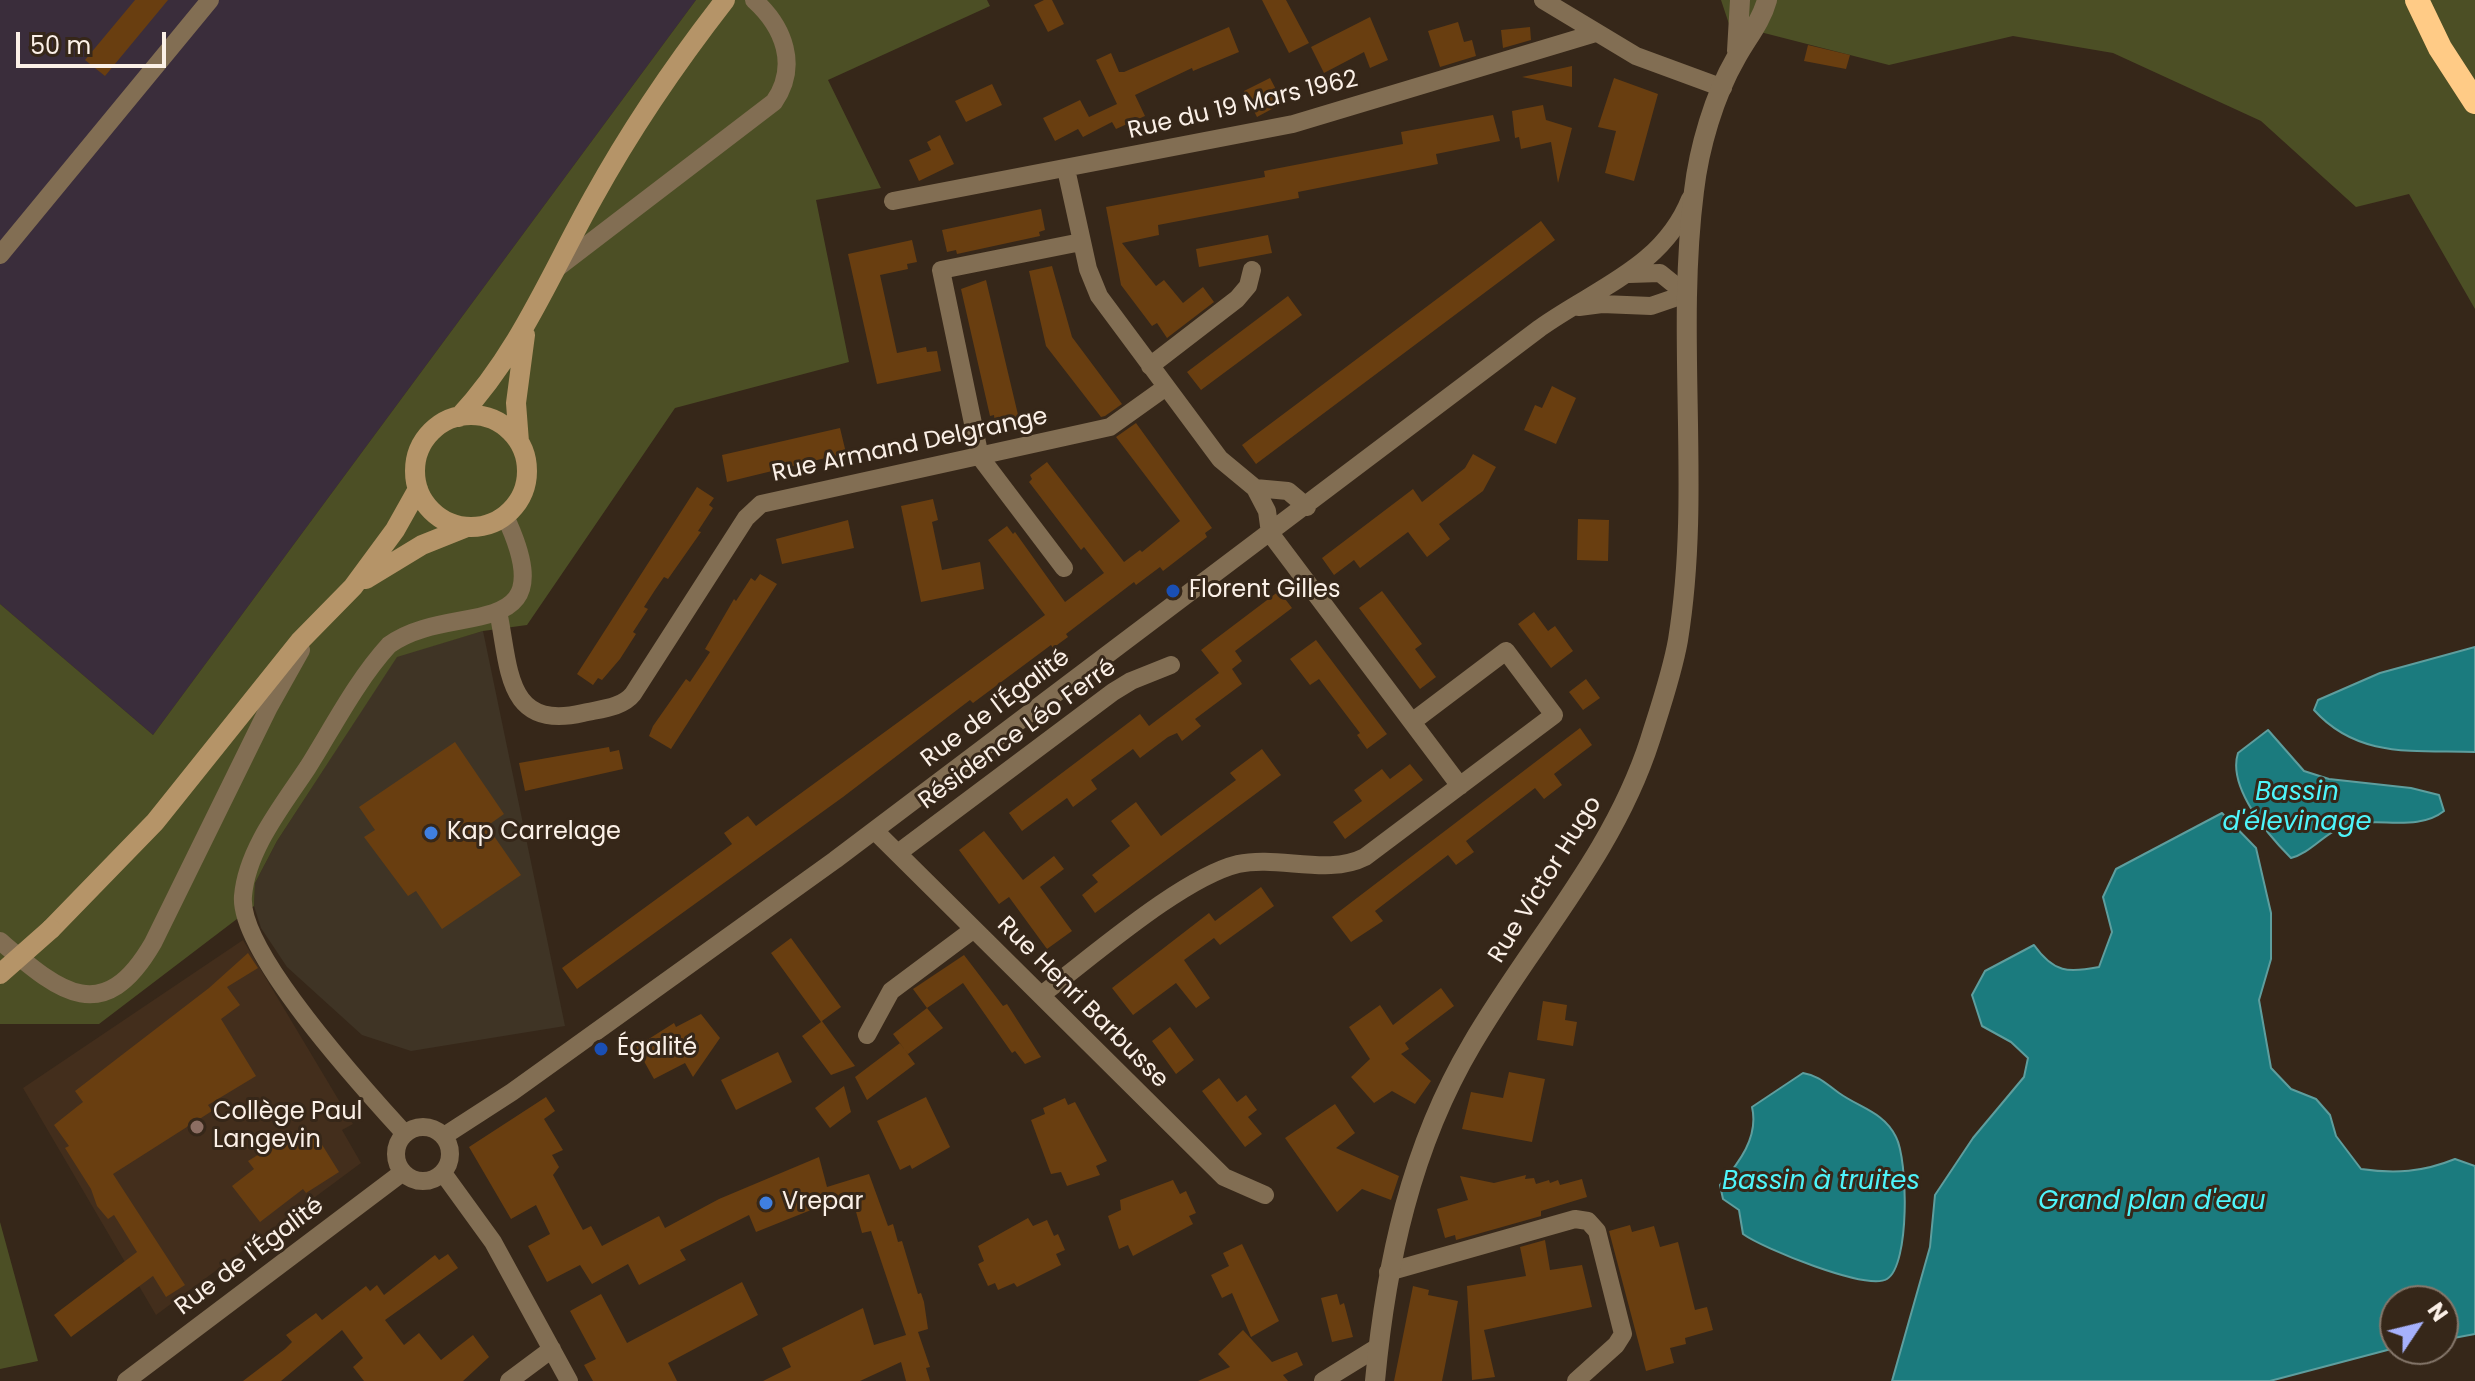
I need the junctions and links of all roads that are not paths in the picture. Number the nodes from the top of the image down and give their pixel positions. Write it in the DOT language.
graph roads {
  1 [pos="210,0"];
  2 [pos="725,0"];
  3 [pos="754,0"];
  4 [pos="1543,0"];
  5 [pos="1740,0"];
  6 [pos="1767,0"];
  7 [pos="2417,0"];
  8 [pos="1596,33"];
  9 [pos="1735,59"];
  10 [pos="1723,88"];
  11 [pos="2475,102"];
  12 [pos="1066,169"];
  13 [pos="1694,189"];
  14 [pos="893,201"];
  15 [pos="1081,242"];
  16 [pos="0,255"];
  17 [pos="555,270"];
  18 [pos="1252,270"];
  19 [pos="1627,275"];
  20 [pos="1686,294"];
  21 [pos="1568,309"];
  22 [pos="526,327"];
  23 [pos="1150,366"];
  24 [pos="1166,387"];
  25 [pos="459,417"];
  26 [pos="519,442"];
  27 [pos="980,457"];
  28 [pos="1255,488"];
  29 [pos="418,489"];
  30 [pos="1307,507"];
  31 [pos="505,516"];
  32 [pos="467,527"];
  33 [pos="1270,533"];
  34 [pos="1064,568"];
  35 [pos="353,587"];
  36 [pos="498,611"];
  37 [pos="314,626"];
  38 [pos="1171,665"];
  39 [pos="1412,722"];
  40 [pos="1460,786"];
  41 [pos="875,831"];
  42 [pos="898,853"];
  43 [pos="974,929"];
  44 [pos="0,941"];
  45 [pos="0,974"];
  46 [pos="1041,995"];
  47 [pos="867,1035"];
  48 [pos="405,1134"];
  49 [pos="444,1136"];
  50 [pos="403,1172"];
  51 [pos="443,1173"];
  52 [pos="1265,1195"];
  53 [pos="1388,1272"];
  54 [pos="1378,1347"];
  55 [pos="552,1349"];
  56 [pos="126,1381"];
  57 [pos="509,1381"];
  58 [pos="569,1381"];
  59 [pos="1323,1381"];
  60 [pos="1375,1381"];
  61 [pos="1576,1381"];
  1 -- 16 [label="street"];
  2 -- 17 [label="main road"];
  3 -- 17 [label="street"];
  4 -- 8 [label="street"];
  5 -- 9 [label="street"];
  6 -- 9 [label="street"];
  7 -- 11 [label="highway"];
  8 -- 10 [label="street"];
  8 -- 12 [label="street, Rue du 19 Mars 1962"];
  9 -- 10 [label="street, Rue Victor Hugo"];
  10 -- 13 [label="street, Rue Victor Hugo"];
  12 -- 14 [label="street, Rue du 19 Mars 1962"];
  12 -- 15 [label="street"];
  13 -- 19 [label="street, Rue de l'Égalité"];
  13 -- 20 [label="street, Rue Victor Hugo"];
  15 -- 23 [label="street"];
  15 -- 27 [label="street"];
  17 -- 22 [label="main road"];
  18 -- 23 [label="street"];
  19 -- 20 [label="street"];
  19 -- 21 [label="street, Rue de l'Égalité"];
  20 -- 21 [label="street"];
  20 -- 53 [label="street, Rue Victor Hugo"];
  21 -- 30 [label="street, Rue de l'Égalité"];
  22 -- 25 [label="main road"];
  22 -- 26 [label="main road"];
  23 -- 24 [label="street"];
  24 -- 27 [label="street, Rue Armand Delgrange"];
  24 -- 28 [label="street"];
  25 -- 26 [label="main road"];
  25 -- 29 [label="main road"];
  26 -- 31 [label="main road"];
  27 -- 34 [label="street"];
  27 -- 36 [label="street, Rue Armand Delgrange"];
  28 -- 30 [label="street"];
  28 -- 33 [label="street"];
  29 -- 32 [label="main road"];
  29 -- 35 [label="main road"];
  30 -- 33 [label="street, Rue de l'Égalité"];
  31 -- 32 [label="main road"];
  31 -- 36 [label="street"];
  32 -- 35 [label="main road"];
  33 -- 39 [label="street"];
  33 -- 41 [label="street, Rue de l'Égalité"];
  35 -- 37 [label="main road"];
  36 -- 48 [label="street"];
  37 -- 44 [label="street"];
  37 -- 45 [label="main road, bridge"];
  38 -- 42 [label="street, Résidence Léo Ferré"];
  39 -- 40 [label="street"];
  39 -- 40 [label="street"];
  40 -- 46 [label="street"];
  41 -- 42 [label="street, Rue Henri Barbusse"];
  41 -- 49 [label="street, Rue de l'Égalité"];
  42 -- 43 [label="street, Rue Henri Barbusse"];
  43 -- 46 [label="street, Rue Henri Barbusse"];
  43 -- 47 [label="street"];
  46 -- 52 [label="street, Rue Henri Barbusse"];
  48 -- 49 [label="street"];
  48 -- 50 [label="street"];
  49 -- 51 [label="street"];
  50 -- 51 [label="street"];
  50 -- 56 [label="street, Rue de l'Égalité"];
  51 -- 55 [label="street"];
  53 -- 54 [label="street, Rue Victor Hugo"];
  53 -- 61 [label="street"];
  54 -- 59 [label="street"];
  54 -- 60 [label="street, Rue Victor Hugo"];
  55 -- 57 [label="street"];
  55 -- 58 [label="street"];
}
